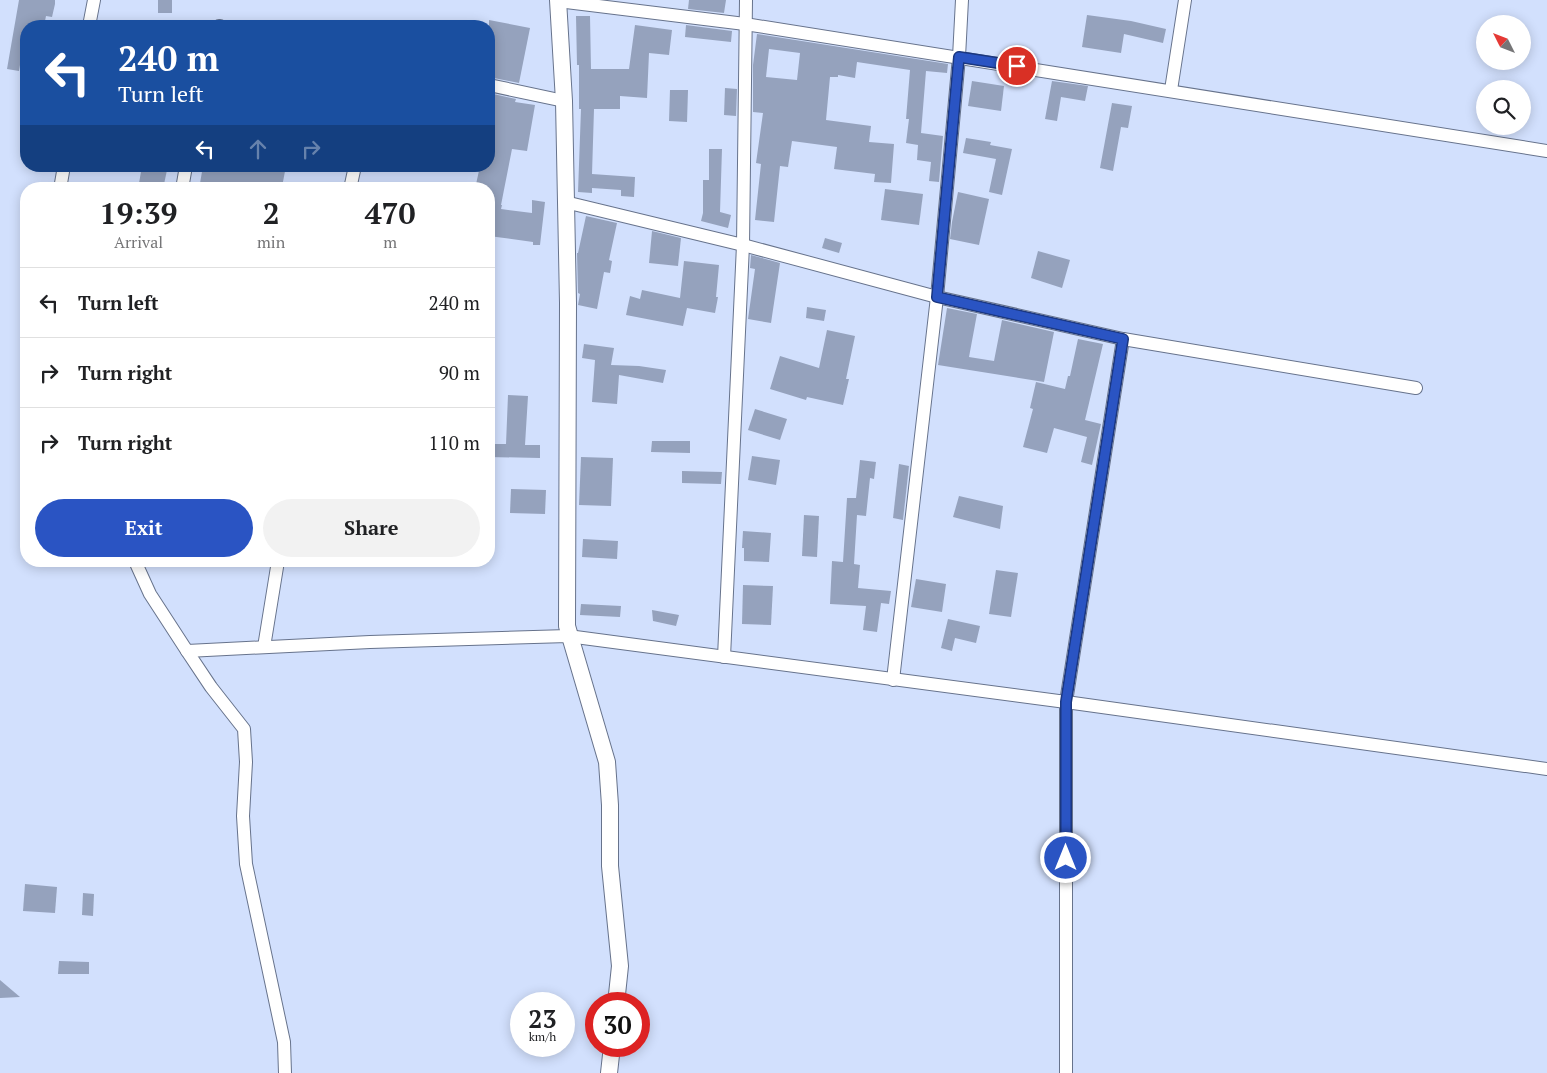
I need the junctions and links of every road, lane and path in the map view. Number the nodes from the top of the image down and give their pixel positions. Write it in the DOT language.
graph roads {
  1 [pos="94,0"];
  2 [pos="557,0"];
  3 [pos="746,0"];
  4 [pos="962,0"];
  5 [pos="1185,0"];
  6 [pos="90,20"];
  7 [pos="745,24"];
  8 [pos="959,57"];
  9 [pos="495,86"];
  10 [pos="1171,90"];
  11 [pos="564,101"];
  12 [pos="1547,151"];
  13 [pos="566,202"];
  14 [pos="743,245"];
  15 [pos="937,297"];
  16 [pos="1123,339"];
  17 [pos="1416,388"];
  18 [pos="138,567"];
  19 [pos="277,567"];
  20 [pos="568,636"];
  21 [pos="264,647"];
  22 [pos="187,651"];
  23 [pos="724,657"];
  24 [pos="893,680"];
  25 [pos="1066,702"];
  26 [pos="1547,769"];
  27 [pos="617,992"];
  28 [pos="611,1057"];
  29 [pos="285,1073"];
  30 [pos="610,1073"];
  31 [pos="1066,1073"];
  1 -- 6 [label="street"];
  2 -- 7 [label="street"];
  2 -- 11 [label="street"];
  3 -- 7 [label="street"];
  4 -- 8 [label="street"];
  5 -- 10 [label="street"];
  7 -- 8 [label="street"];
  7 -- 14 [label="street"];
  8 -- 10 [label="street"];
  8 -- 15 [label="street"];
  9 -- 11 [label="street"];
  10 -- 12 [label="street"];
  11 -- 13 [label="street"];
  13 -- 14 [label="street"];
  13 -- 20 [label="street"];
  14 -- 15 [label="street"];
  14 -- 23 [label="street"];
  15 -- 16 [label="street"];
  15 -- 24 [label="street"];
  16 -- 17 [label="street"];
  16 -- 25 [label="street"];
  18 -- 22 [label="street"];
  19 -- 21 [label="street"];
  20 -- 21 [label="street"];
  20 -- 23 [label="street"];
  20 -- 27 [label="street"];
  21 -- 22 [label="street"];
  22 -- 29 [label="street"];
  23 -- 24 [label="street"];
  24 -- 25 [label="street"];
  25 -- 26 [label="street"];
  25 -- 31 [label="street"];
  28 -- 30 [label="street"];
}
